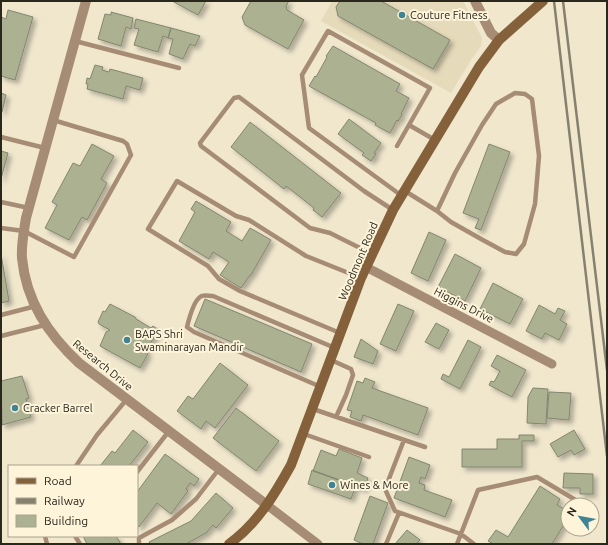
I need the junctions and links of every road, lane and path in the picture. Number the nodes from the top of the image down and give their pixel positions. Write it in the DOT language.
graph roads {
  1 [pos="86,1"];
  2 [pos="475,1"];
  3 [pos="541,3"];
  4 [pos="499,40"];
  5 [pos="75,41"];
  6 [pos="179,68"];
  7 [pos="53,120"];
  8 [pos="409,126"];
  9 [pos="1,137"];
  10 [pos="435,140"];
  11 [pos="398,146"];
  12 [pos="45,148"];
  13 [pos="403,193"];
  14 [pos="1,202"];
  15 [pos="29,208"];
  16 [pos="394,210"];
  17 [pos="437,210"];
  18 [pos="1,228"];
  19 [pos="24,231"];
  20 [pos="372,254"];
  21 [pos="366,267"];
  22 [pos="361,278"];
  23 [pos="36,306"];
  24 [pos="1,315"];
  25 [pos="45,325"];
  26 [pos="341,333"];
  27 [pos="1,336"];
  28 [pos="336,348"];
  29 [pos="331,360"];
  30 [pos="552,364"];
  31 [pos="321,387"];
  32 [pos="127,399"];
  33 [pos="313,409"];
  34 [pos="336,417"];
  35 [pos="169,431"];
  36 [pos="304,434"];
  37 [pos="404,440"];
  38 [pos="425,447"];
  39 [pos="369,457"];
  40 [pos="77,465"];
  41 [pos="219,469"];
  42 [pos="138,471"];
  43 [pos="571,497"];
  44 [pos="267,505"];
  45 [pos="399,513"];
  46 [pos="461,534"];
  47 [pos="137,537"];
  48 [pos="138,537"];
  49 [pos="139,544"];
  50 [pos="229,544"];
  51 [pos="318,544"];
  52 [pos="386,544"];
  53 [pos="457,544"];
  54 [pos="474,544"];
  1 -- 5 [label="street, Research Drive"];
  2 -- 4 [label="street"];
  3 -- 4 [label="main road, Woodmont Road"];
  4 -- 10 [label="main road, Woodmont Road"];
  5 -- 6 [label="lane"];
  5 -- 7 [label="street, Research Drive"];
  7 -- 12 [label="street, Research Drive"];
  7 -- 19 [label="lane"];
  8 -- 10 [label="lane"];
  8 -- 11 [label="lane"];
  8 -- 13 [label="lane"];
  9 -- 12 [label="lane"];
  10 -- 13 [label="main road, Woodmont Road"];
  12 -- 15 [label="street, Research Drive"];
  13 -- 16 [label="main road, Woodmont Road"];
  13 -- 17 [label="lane"];
  14 -- 15 [label="lane"];
  15 -- 19 [label="street, Research Drive"];
  16 -- 20 [label="main road, Woodmont Road"];
  16 -- 20 [label="lane"];
  17 -- 17 [label="lane"];
  18 -- 19 [label="lane"];
  19 -- 23 [label="street, Research Drive"];
  20 -- 21 [label="main road, Woodmont Road"];
  21 -- 22 [label="main road, Woodmont Road"];
  21 -- 30 [label="street, Higgins Drive"];
  22 -- 26 [label="main road, Woodmont Road"];
  22 -- 26 [label="lane"];
  23 -- 24 [label="lane"];
  23 -- 25 [label="street, Research Drive"];
  25 -- 27 [label="lane"];
  25 -- 32 [label="street, Research Drive"];
  26 -- 28 [label="main road, Woodmont Road"];
  28 -- 29 [label="main road, Woodmont Road"];
  28 -- 31 [label="lane"];
  29 -- 31 [label="main road, Woodmont Road"];
  29 -- 34 [label="lane"];
  31 -- 33 [label="main road, Woodmont Road"];
  32 -- 35 [label="street, Research Drive"];
  32 -- 40 [label="lane"];
  33 -- 34 [label="lane"];
  33 -- 36 [label="main road, Woodmont Road"];
  34 -- 37 [label="lane"];
  35 -- 41 [label="street, Research Drive"];
  35 -- 42 [label="lane"];
  36 -- 39 [label="lane"];
  36 -- 44 [label="main road, Woodmont Road"];
  37 -- 38 [label="lane"];
  37 -- 45 [label="lane"];
  41 -- 44 [label="street, Research Drive"];
  41 -- 48 [label="lane"];
  43 -- 46 [label="lane"];
  44 -- 50 [label="main road, Woodmont Road"];
  44 -- 51 [label="street"];
  45 -- 46 [label="lane"];
  45 -- 52 [label="lane"];
  46 -- 53 [label="lane"];
  46 -- 54 [label="lane"];
  47 -- 49 [label="lane"];
}
